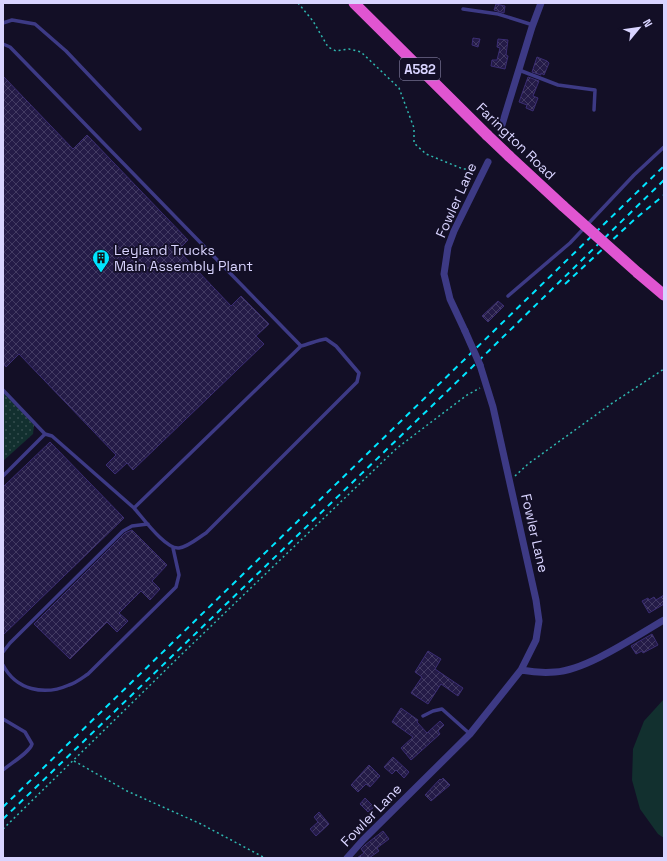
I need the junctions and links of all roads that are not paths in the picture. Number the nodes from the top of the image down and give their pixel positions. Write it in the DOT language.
graph roads {
  1 [pos="354,3"];
  2 [pos="541,3"];
  3 [pos="463,9"];
  4 [pos="3,23"];
  5 [pos="533,25"];
  6 [pos="3,44"];
  7 [pos="519,70"];
  8 [pos="594,110"];
  9 [pos="501,128"];
  10 [pos="140,129"];
  11 [pos="664,147"];
  12 [pos="486,165"];
  13 [pos="664,295"];
  14 [pos="508,296"];
  15 [pos="302,346"];
  16 [pos="3,390"];
  17 [pos="45,434"];
  18 [pos="3,476"];
  19 [pos="134,508"];
  20 [pos="148,524"];
  21 [pos="173,548"];
  22 [pos="664,620"];
  23 [pos="3,652"];
  24 [pos="3,665"];
  25 [pos="521,670"];
  26 [pos="423,716"];
  27 [pos="3,719"];
  28 [pos="470,734"];
  29 [pos="3,770"];
  30 [pos="347,858"];
  1 -- 13 [label="highway, Farington Road / A582, bridge"];
  2 -- 5 [label="street"];
  3 -- 5 [label="lane"];
  4 -- 10 [label="lane"];
  5 -- 7 [label="street"];
  6 -- 15 [label="lane"];
  7 -- 8 [label="lane"];
  7 -- 9 [label="street"];
  11 -- 14 [label="lane"];
  12 -- 25 [label="street, Fowler Lane, bridge"];
  15 -- 19 [label="lane"];
  15 -- 21 [label="lane"];
  16 -- 17 [label="lane"];
  17 -- 18 [label="lane"];
  17 -- 19 [label="lane"];
  19 -- 20 [label="lane"];
  20 -- 21 [label="lane"];
  20 -- 23 [label="lane"];
  21 -- 24 [label="lane"];
  22 -- 25 [label="street"];
  25 -- 28 [label="street, Fowler Lane"];
  26 -- 28 [label="lane"];
  27 -- 29 [label="lane"];
  28 -- 30 [label="street, Fowler Lane"];
}
